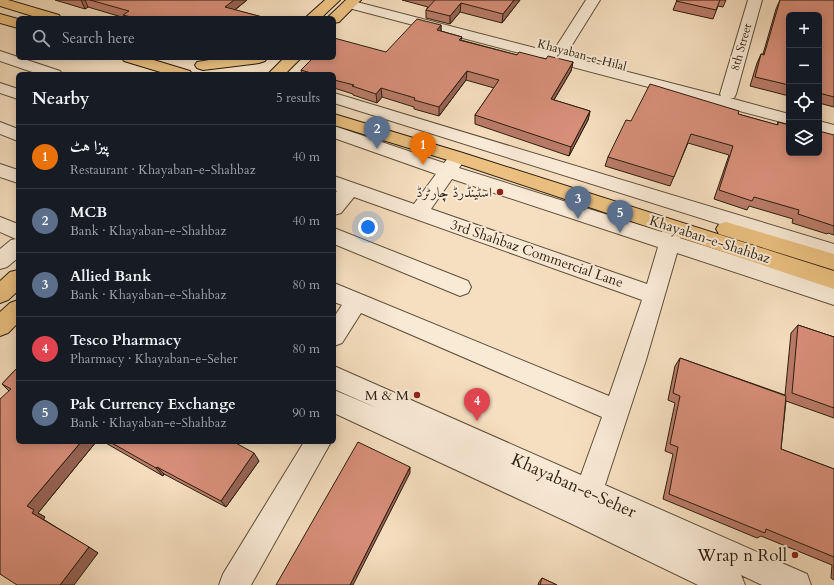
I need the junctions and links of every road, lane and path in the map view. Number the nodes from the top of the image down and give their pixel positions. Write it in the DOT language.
graph roads {
  1 [pos="333,0"];
  2 [pos="376,0"];
  3 [pos="593,0"];
  4 [pos="755,0"];
  5 [pos="0,2"];
  6 [pos="352,2"];
  7 [pos="47,16"];
  8 [pos="314,16"];
  9 [pos="336,17"];
  10 [pos="0,18"];
  11 [pos="16,23"];
  12 [pos="562,50"];
  13 [pos="7,60"];
  14 [pos="137,60"];
  15 [pos="188,60"];
  16 [pos="243,60"];
  17 [pos="264,60"];
  18 [pos="203,65"];
  19 [pos="47,72"];
  20 [pos="177,72"];
  21 [pos="228,72"];
  22 [pos="251,72"];
  23 [pos="639,75"];
  24 [pos="0,88"];
  25 [pos="16,93"];
  26 [pos="728,94"];
  27 [pos="336,99"];
  28 [pos="336,105"];
  29 [pos="786,109"];
  30 [pos="822,118"];
  31 [pos="786,119"];
  32 [pos="336,120"];
  33 [pos="834,121"];
  34 [pos="0,128"];
  35 [pos="822,128"];
  36 [pos="834,131"];
  37 [pos="336,133"];
  38 [pos="16,134"];
  39 [pos="452,164"];
  40 [pos="0,170"];
  41 [pos="16,176"];
  42 [pos="342,186"];
  43 [pos="336,202"];
  44 [pos="419,212"];
  45 [pos="0,224"];
  46 [pos="16,231"];
  47 [pos="672,235"];
  48 [pos="336,237"];
  49 [pos="769,251"];
  50 [pos="834,252"];
  51 [pos="834,262"];
  52 [pos="16,280"];
  53 [pos="834,280"];
  54 [pos="460,287"];
  55 [pos="336,293"];
  56 [pos="0,294"];
  57 [pos="654,295"];
  58 [pos="834,296"];
  59 [pos="357,301"];
  60 [pos="16,311"];
  61 [pos="0,326"];
  62 [pos="336,333"];
  63 [pos="338,396"];
  64 [pos="617,411"];
  65 [pos="317,444"];
  66 [pos="589,491"];
  67 [pos="234,585"];
  68 [pos="730,585"];
  69 [pos="796,585"];
  1 -- 8 [label="main road"];
  2 -- 12 [label="street, Khayaban-e-Hilal"];
  3 -- 12 [label="street"];
  4 -- 26 [label="street, 8th Street"];
  5 -- 7 [label="main road"];
  6 -- 9 [label="main road"];
  6 -- 23 [label="street"];
  10 -- 11 [label="main road"];
  12 -- 23 [label="street, Khayaban-e-Hilal"];
  13 -- 19 [label="street"];
  14 -- 20 [label="main road"];
  15 -- 18 [label="main road"];
  16 -- 18 [label="main road"];
  17 -- 22 [label="main road"];
  18 -- 21 [label="main road"];
  23 -- 26 [label="street, Khayaban-e-Hilal"];
  23 -- 31 [label="street"];
  24 -- 25 [label="street"];
  26 -- 29 [label="street, Khayaban-e-Hilal"];
  27 -- 50 [label="street"];
  28 -- 49 [label="main road, Khayaban-e-Shahbaz"];
  30 -- 33 [label="street"];
  32 -- 39 [label="main road"];
  34 -- 38 [label="street"];
  35 -- 36 [label="street"];
  37 -- 39 [label="street"];
  39 -- 44 [label="street"];
  39 -- 47 [label="street"];
  40 -- 41 [label="street"];
  42 -- 43 [label="street"];
  42 -- 44 [label="street, 3rd Shahbaz Commercial Lane"];
  44 -- 57 [label="street, 3rd Shahbaz Commercial Lane"];
  45 -- 46 [label="street"];
  47 -- 49 [label="main road, Khayaban-e-Shahbaz"];
  47 -- 57 [label="street"];
  47 -- 58 [label="street"];
  48 -- 54 [label="street"];
  49 -- 51 [label="main road, Khayaban-e-Shahbaz"];
  49 -- 53 [label="main road, Khayaban-e-Shahbaz"];
  52 -- 56 [label="main road"];
  55 -- 59 [label="street"];
  57 -- 64 [label="street"];
  59 -- 62 [label="street"];
  59 -- 64 [label="street"];
  60 -- 61 [label="main road"];
  63 -- 66 [label="street, Khayaban-e-Seher"];
  63 -- 68 [label="street, Khayaban-e-Seher"];
  64 -- 66 [label="street"];
  65 -- 67 [label="street"];
  66 -- 69 [label="street, Khayaban-e-Seher"];
}
